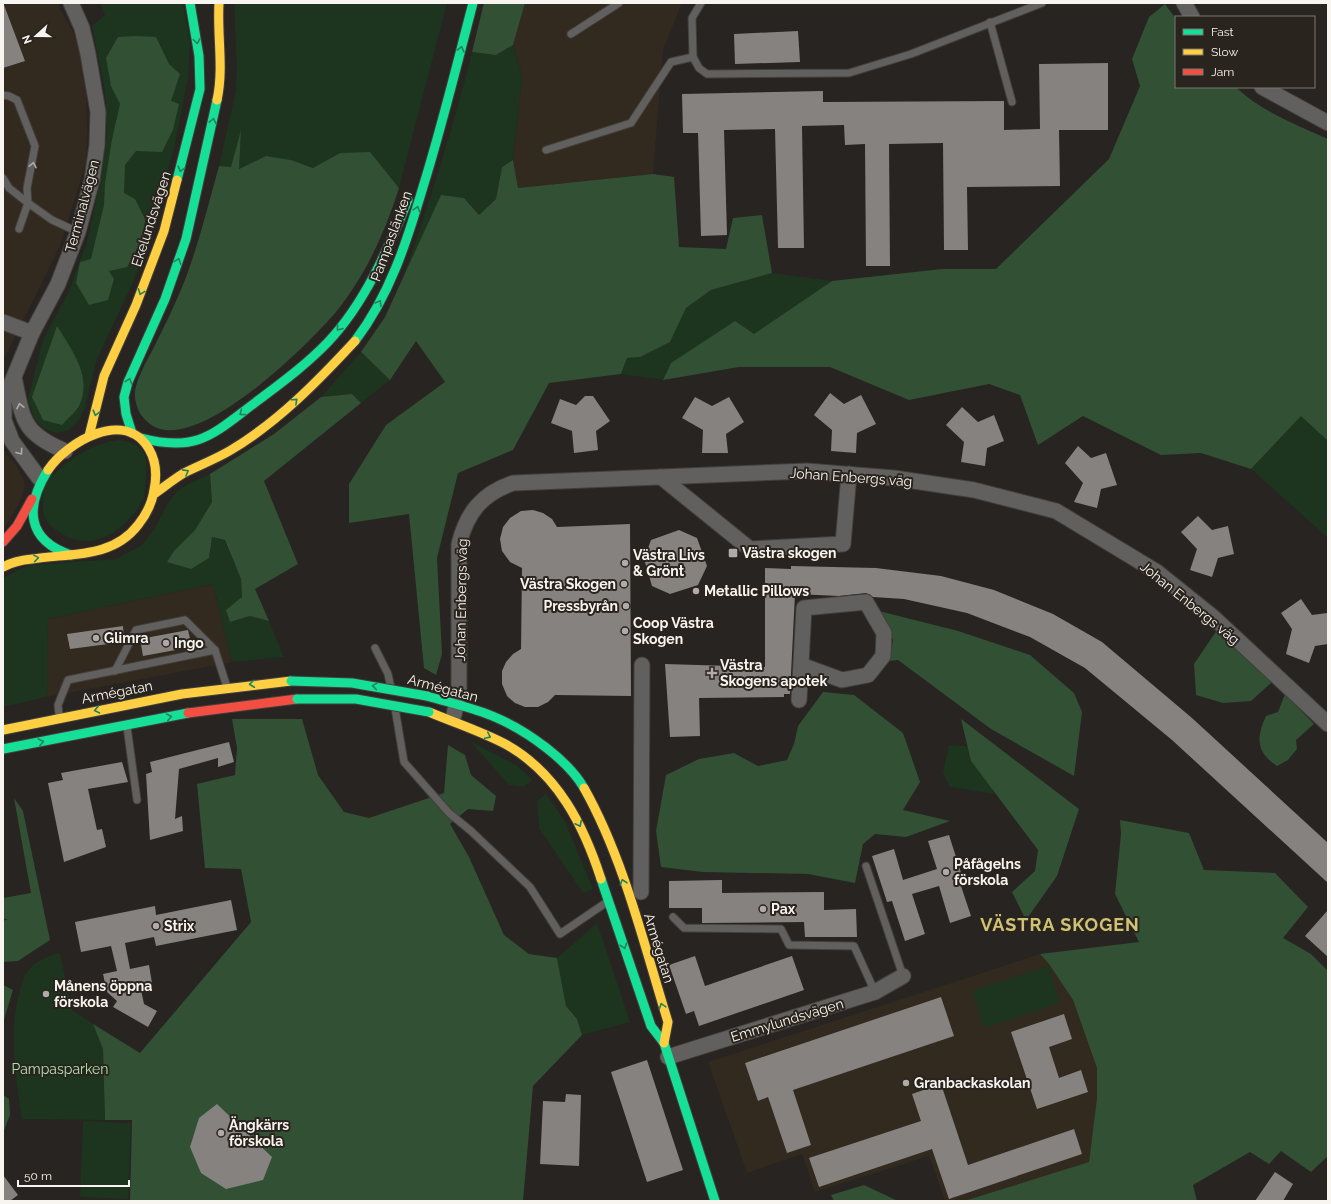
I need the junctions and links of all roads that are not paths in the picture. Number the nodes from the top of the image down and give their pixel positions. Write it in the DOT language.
graph roads {
  1 [pos="71,3"];
  2 [pos="190,3"];
  3 [pos="219,3"];
  4 [pos="473,3"];
  5 [pos="619,3"];
  6 [pos="701,3"];
  7 [pos="1042,3"];
  8 [pos="1184,3"];
  9 [pos="1191,16"];
  10 [pos="990,22"];
  11 [pos="571,34"];
  12 [pos="693,57"];
  13 [pos="1264,88"];
  14 [pos="3,95"];
  15 [pos="1012,102"];
  16 [pos="1328,123"];
  17 [pos="546,150"];
  18 [pos="3,178"];
  19 [pos="410,194"];
  20 [pos="28,203"];
  21 [pos="19,229"];
  22 [pos="78,232"];
  23 [pos="3,322"];
  24 [pos="32,333"];
  25 [pos="14,378"];
  26 [pos="132,433"];
  27 [pos="89,436"];
  28 [pos="141,438"];
  29 [pos="65,451"];
  30 [pos="848,474"];
  31 [pos="661,476"];
  32 [pos="39,478"];
  33 [pos="154,494"];
  34 [pos="32,499"];
  35 [pos="3,542"];
  36 [pos="71,555"];
  37 [pos="3,567"];
  38 [pos="374,648"];
  39 [pos="215,650"];
  40 [pos="642,665"];
  41 [pos="801,665"];
  42 [pos="115,671"];
  43 [pos="226,687"];
  44 [pos="799,700"];
  45 [pos="457,706"];
  46 [pos="124,715"];
  47 [pos="452,722"];
  48 [pos="1328,724"];
  49 [pos="60,728"];
  50 [pos="3,730"];
  51 [pos="3,749"];
  52 [pos="137,800"];
  53 [pos="866,866"];
  54 [pos="641,892"];
  55 [pos="608,900"];
  56 [pos="673,917"];
  57 [pos="902,976"];
  58 [pos="875,992"];
  59 [pos="666,1050"];
  60 [pos="715,1201"];
  1 -- 22 [label="street, Terminalvägen"];
  2 -- 27 [label="street, Ekelundsvägen, one-way"];
  26 -- 3 [label="street, one-way"];
  33 -- 4 [label="street, Pampaslänken, one-way"];
  5 -- 11 [label="lane"];
  6 -- 12 [label="lane"];
  7 -- 10 [label="lane"];
  8 -- 9 [label="street"];
  10 -- 12 [label="lane"];
  10 -- 15 [label="lane"];
  12 -- 17 [label="lane"];
  13 -- 16 [label="street"];
  20 -- 14 [label="lane, one-way"];
  18 -- 20 [label="lane"];
  19 -- 28 [label="street, Pampaslänken, one-way"];
  20 -- 21 [label="lane"];
  20 -- 22 [label="lane"];
  22 -- 24 [label="street, Terminalvägen"];
  23 -- 24 [label="street"];
  24 -- 25 [label="street, Terminalvägen"];
  29 -- 25 [label="street, one-way"];
  25 -- 32 [label="street, Terminalvägen, one-way"];
  26 -- 27 [label="street"];
  26 -- 28 [label="street"];
  27 -- 29 [label="street"];
  28 -- 33 [label="street"];
  29 -- 32 [label="street"];
  30 -- 31 [label="street, Johan Enbergs väg"];
  30 -- 31 [label="street"];
  30 -- 48 [label="street, Johan Enbergs väg"];
  31 -- 45 [label="street, Johan Enbergs väg"];
  32 -- 34 [label="street"];
  33 -- 36 [label="street"];
  34 -- 35 [label="street"];
  34 -- 36 [label="street"];
  37 -- 36 [label="street, one-way"];
  38 -- 55 [label="lane"];
  39 -- 42 [label="lane"];
  39 -- 42 [label="lane"];
  39 -- 43 [label="lane"];
  40 -- 54 [label="street"];
  41 -- 41 [label="street"];
  41 -- 44 [label="street"];
  42 -- 49 [label="lane"];
  45 -- 43 [label="street, Armégatan, one-way, bridge"];
  43 -- 46 [label="street, Armégatan"];
  45 -- 47 [label="street, Johan Enbergs väg"];
  59 -- 45 [label="street, Armégatan, one-way"];
  46 -- 47 [label="street, Armégatan, one-way, bridge"];
  46 -- 49 [label="street, Armégatan, one-way"];
  46 -- 49 [label="street, Armégatan"];
  46 -- 52 [label="lane"];
  47 -- 55 [label="street, Armégatan, one-way"];
  49 -- 50 [label="street, Armégatan"];
  51 -- 49 [label="street, Armégatan, one-way"];
  53 -- 57 [label="lane"];
  55 -- 59 [label="street, Armégatan, one-way"];
  56 -- 58 [label="lane"];
  57 -- 58 [label="street, Emmylundsvägen"];
  58 -- 59 [label="street, Emmylundsvägen"];
  59 -- 60 [label="street, Armégatan"];
}
